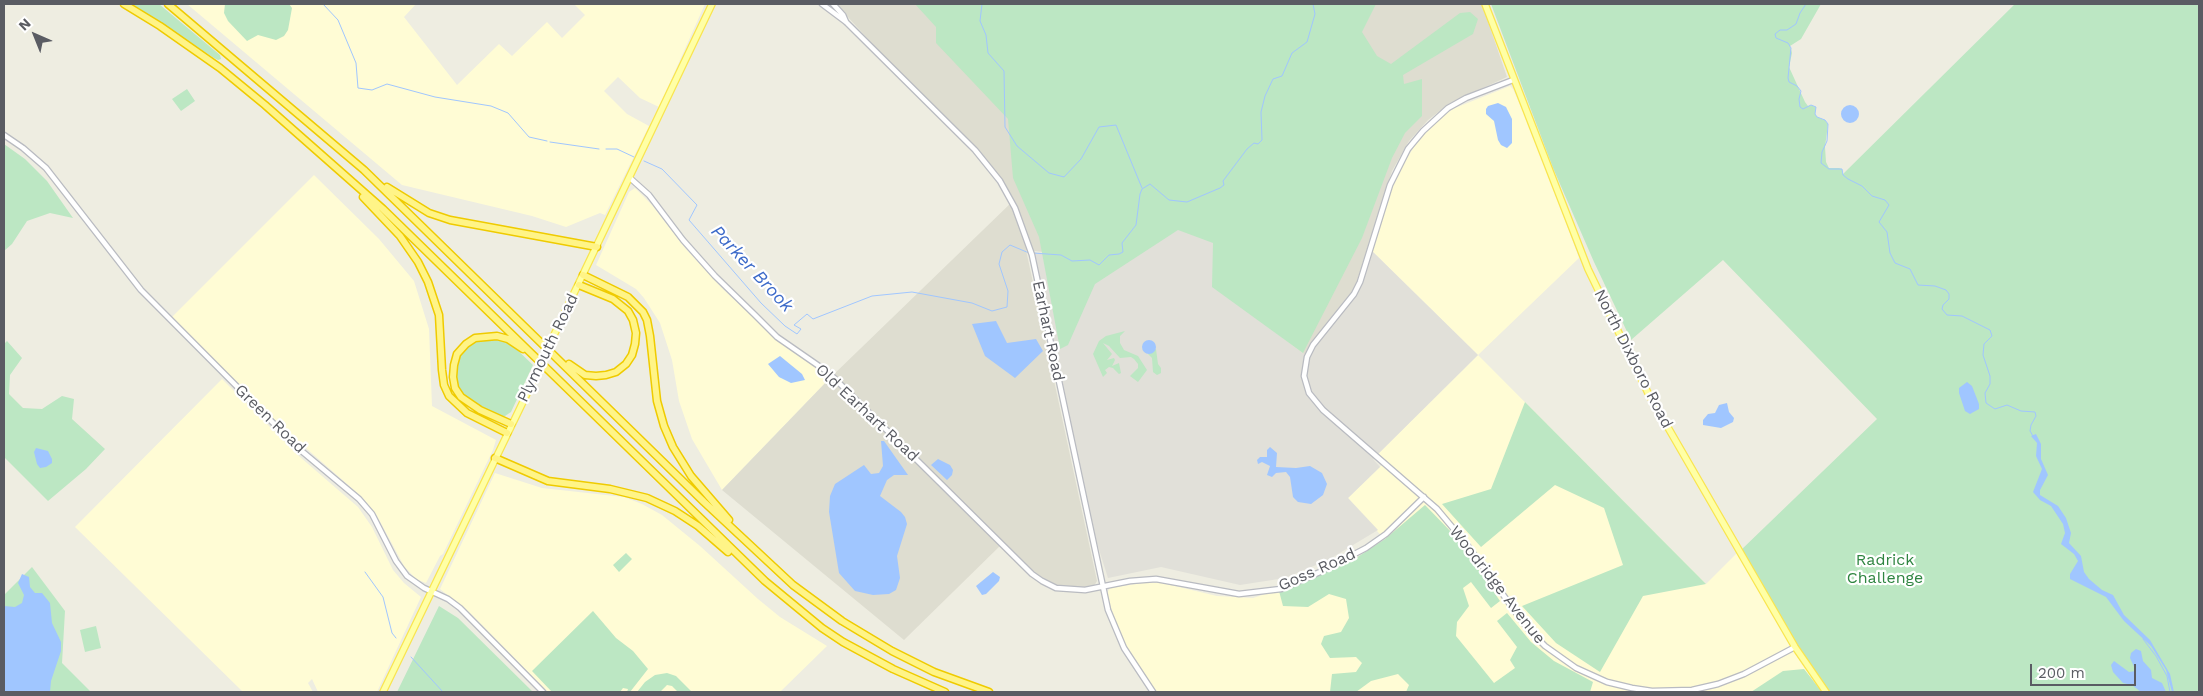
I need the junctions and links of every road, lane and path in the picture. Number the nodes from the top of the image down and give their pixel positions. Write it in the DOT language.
graph roads {
  1 [pos="124,4"];
  2 [pos="168,4"];
  3 [pos="712,4"];
  4 [pos="822,4"];
  5 [pos="833,4"];
  6 [pos="1485,4"];
  7 [pos="846,22"];
  8 [pos="1513,80"];
  9 [pos="4,135"];
  10 [pos="330,162"];
  11 [pos="364,170"];
  12 [pos="630,178"];
  13 [pos="597,248"];
  14 [pos="584,275"];
  15 [pos="579,285"];
  16 [pos="534,334"];
  17 [pos="531,353"];
  18 [pos="512,424"];
  19 [pos="507,433"];
  20 [pos="495,458"];
  21 [pos="1424,497"];
  22 [pos="760,554"];
  23 [pos="1102,586"];
  24 [pos="431,591"];
  25 [pos="822,628"];
  26 [pos="1795,647"];
  27 [pos="383,692"];
  28 [pos="544,692"];
  29 [pos="945,692"];
  30 [pos="989,692"];
  31 [pos="1153,692"];
  32 [pos="1826,692"];
  1 -- 10 [label="highway"];
  2 -- 11 [label="highway"];
  3 -- 12 [label="main road, Plymouth Road"];
  4 -- 7 [label="street, Earhart Road"];
  5 -- 7 [label="street, Earhart Road"];
  6 -- 8 [label="main road, North Dixboro Road"];
  7 -- 23 [label="street, Earhart Road"];
  8 -- 21 [label="street, Woodridge Avenue"];
  8 -- 26 [label="main road, North Dixboro Road"];
  9 -- 24 [label="street, Green Road"];
  10 -- 17 [label="highway"];
  10 -- 19 [label="highway"];
  11 -- 13 [label="highway"];
  11 -- 16 [label="highway"];
  12 -- 13 [label="main road, Plymouth Road"];
  12 -- 23 [label="street, Old Earhart Road"];
  13 -- 14 [label="main road, Plymouth Road"];
  14 -- 15 [label="main road, Plymouth Road"];
  14 -- 22 [label="highway"];
  15 -- 16 [label="highway"];
  15 -- 18 [label="main road, Plymouth Road, bridge"];
  16 -- 22 [label="highway"];
  17 -- 18 [label="highway"];
  17 -- 25 [label="highway"];
  18 -- 19 [label="main road, Plymouth Road"];
  19 -- 20 [label="main road, Plymouth Road"];
  20 -- 24 [label="main road, Plymouth Road"];
  20 -- 25 [label="highway"];
  21 -- 23 [label="street, Goss Road"];
  21 -- 26 [label="street, Woodridge Avenue"];
  22 -- 30 [label="highway"];
  23 -- 31 [label="street, Earhart Road"];
  24 -- 27 [label="main road, Plymouth Road"];
  24 -- 28 [label="street, Green Road"];
  25 -- 29 [label="highway"];
  26 -- 32 [label="main road, North Dixboro Road"];
}
